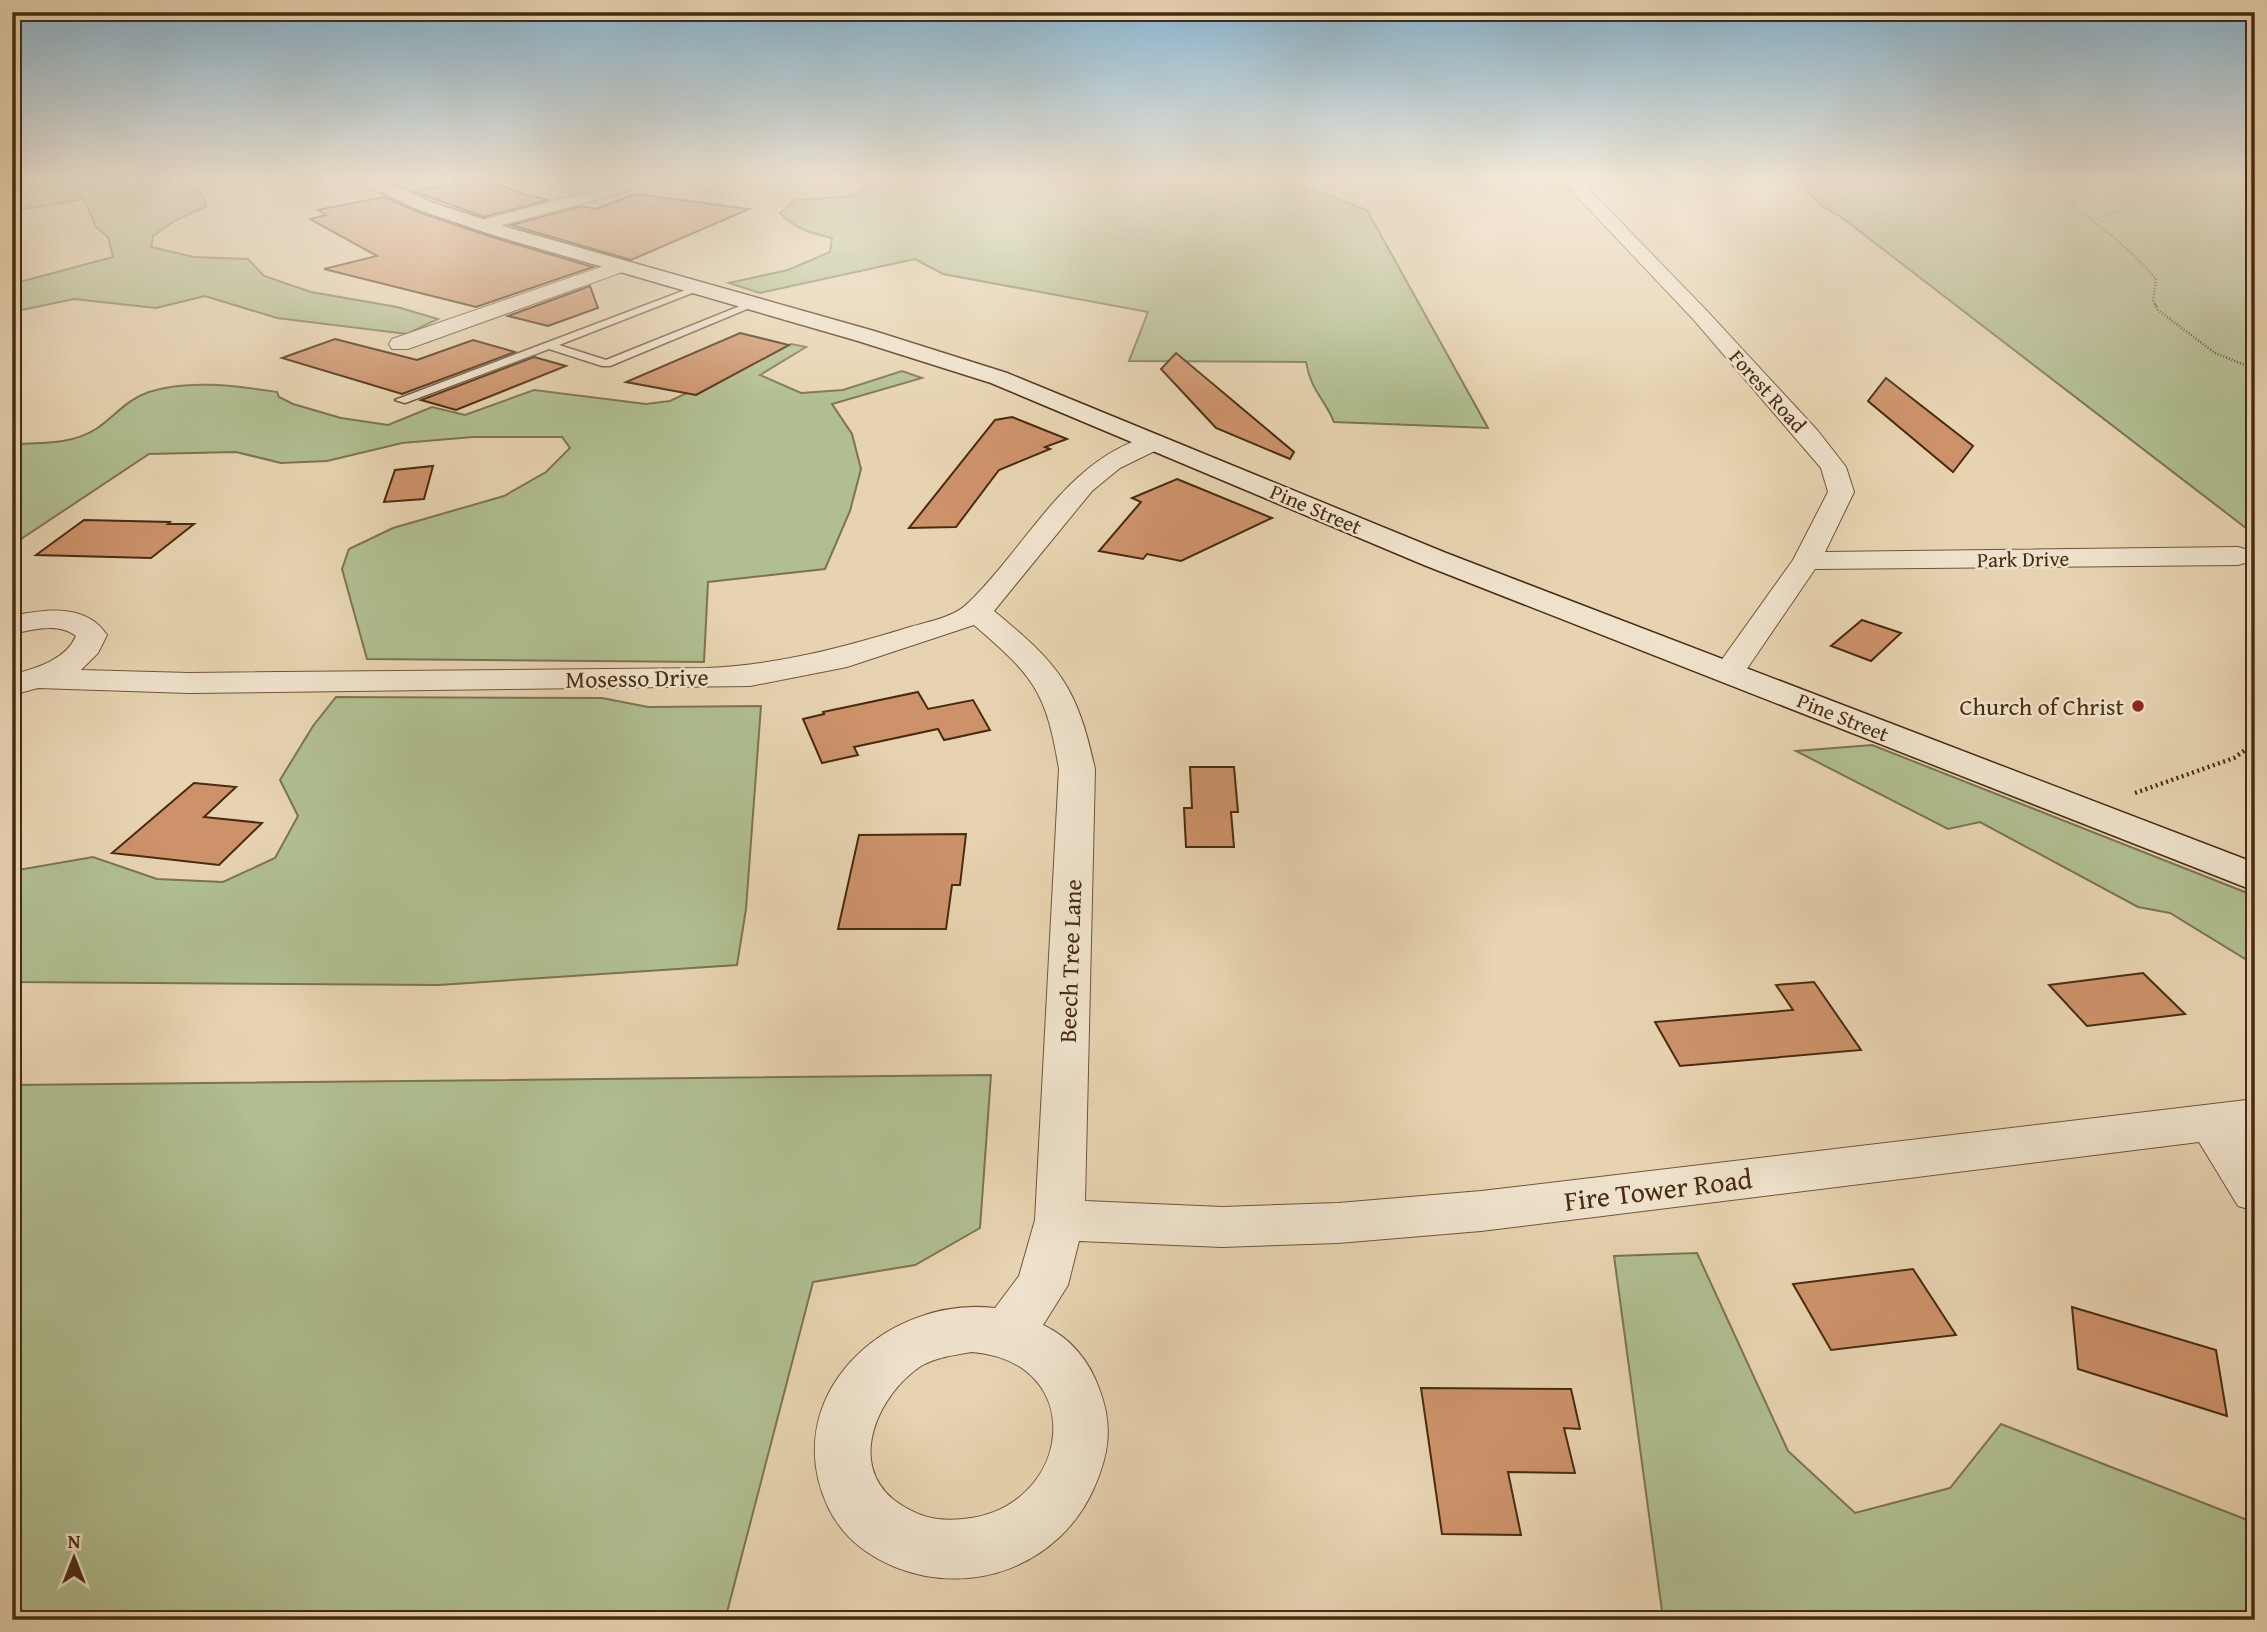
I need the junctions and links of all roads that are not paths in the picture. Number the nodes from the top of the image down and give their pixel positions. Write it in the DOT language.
graph roads {
  1 [pos="583,254"];
  2 [pos="1642,254"];
  3 [pos="621,265"];
  4 [pos="700,288"];
  5 [pos="754,304"];
  6 [pos="400,344"];
  7 [pos="549,345"];
  8 [pos="401,400"];
  9 [pos="1154,442"];
  10 [pos="2238,556"];
  11 [pos="1807,561"];
  12 [pos="977,612"];
  13 [pos="12,625"];
  14 [pos="1729,672"];
  15 [pos="25,681"];
  16 [pos="2255,878"];
  17 [pos="2233,1121"];
  18 [pos="2255,1192"];
  19 [pos="1060,1220"];
  20 [pos="1007,1333"];
  1 -- 3 [label="main road, Pine Street"];
  2 -- 11 [label="street, Forest Road"];
  3 -- 4 [label="main road, Pine Street"];
  3 -- 6 [label="street"];
  4 -- 5 [label="main road, Pine Street"];
  4 -- 7 [label="lane"];
  5 -- 7 [label="lane"];
  5 -- 9 [label="main road, Pine Street"];
  7 -- 8 [label="lane"];
  9 -- 12 [label="street, Mosesso Drive"];
  9 -- 14 [label="main road, Pine Street"];
  10 -- 11 [label="street, Park Drive"];
  11 -- 14 [label="street, Forest Road"];
  12 -- 15 [label="street, Mosesso Drive"];
  12 -- 19 [label="street, Beech Tree Lane"];
  13 -- 15 [label="street, Mosesso Drive"];
  14 -- 16 [label="main road, Pine Street"];
  17 -- 18 [label="street"];
  17 -- 19 [label="street, Fire Tower Road"];
  19 -- 20 [label="street, Beech Tree Lane"];
  20 -- 20 [label="street"];
}
